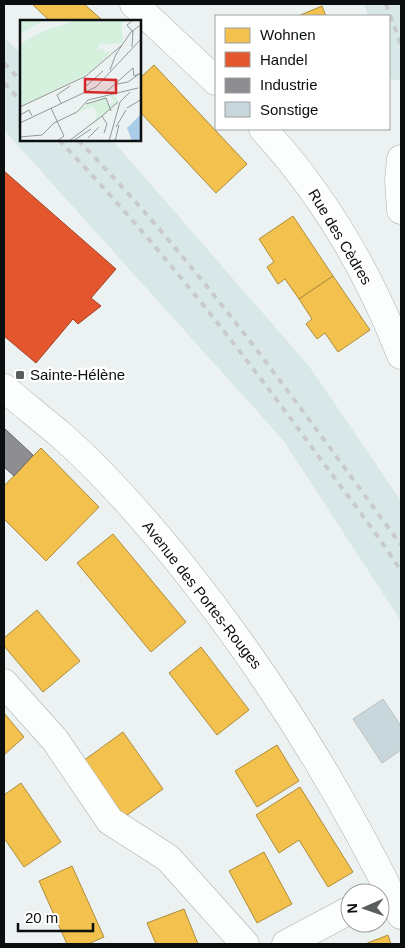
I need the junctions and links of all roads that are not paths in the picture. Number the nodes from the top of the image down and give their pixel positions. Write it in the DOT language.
graph roads {
  1 [pos="134,4"];
  2 [pos="215,80"];
  3 [pos="264,130"];
  4 [pos="401,160"];
  5 [pos="401,210"];
  6 [pos="401,355"];
  7 [pos="4,388"];
  8 [pos="4,683"];
  9 [pos="380,883"];
  10 [pos="390,899"];
  11 [pos="340,915"];
  12 [pos="401,915"];
  13 [pos="246,944"];
  14 [pos="286,944"];
  1 -- 2 [label="street"];
  3 -- 6 [label="street, Rue des Cèdres"];
  4 -- 5 [label="street"];
  7 -- 9 [label="street, Avenue des Portes-Rouges"];
  8 -- 13 [label="street"];
  10 -- 12 [label="street, Avenue des Portes-Rouges"];
  11 -- 14 [label="street"];
}
